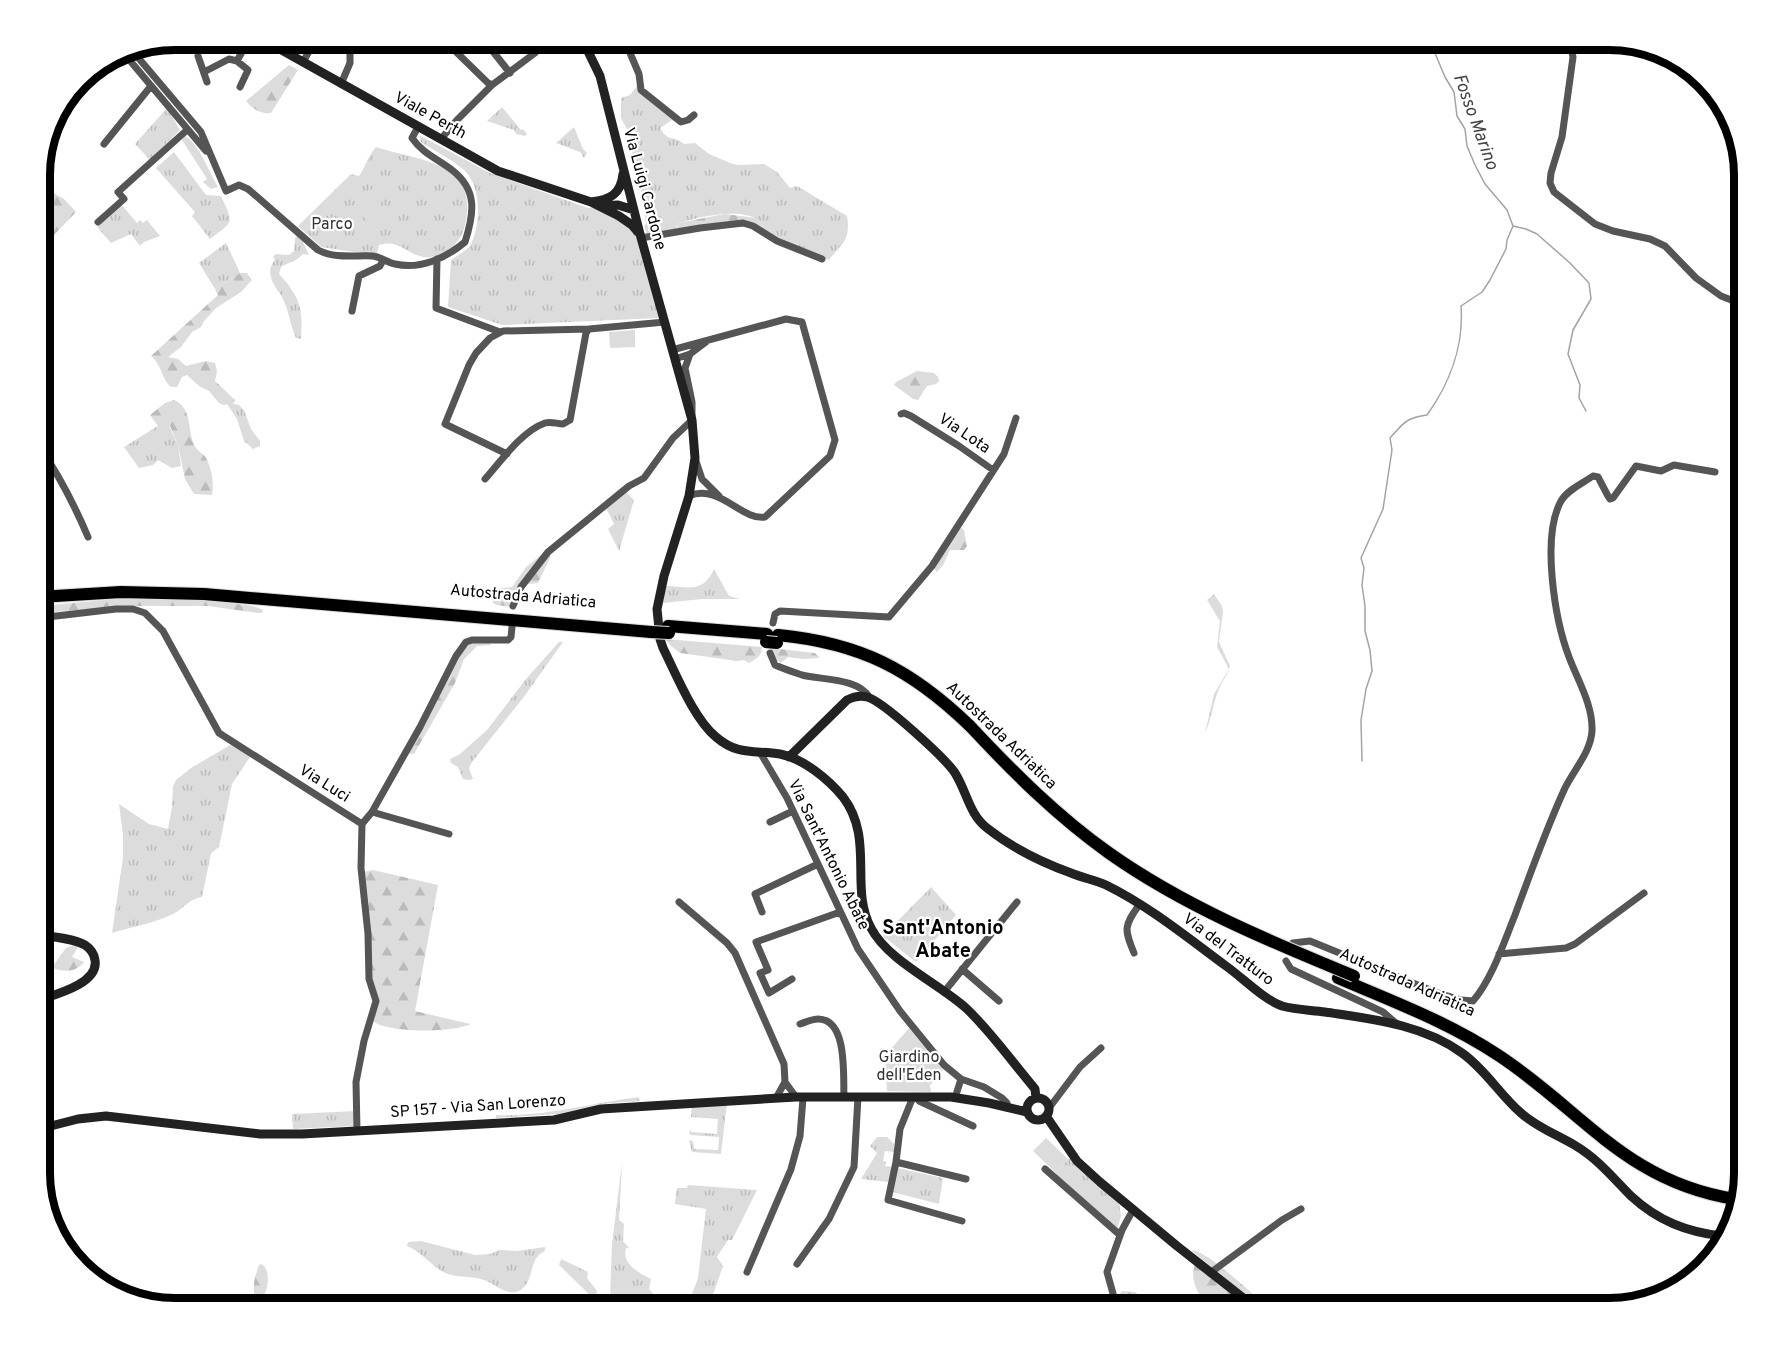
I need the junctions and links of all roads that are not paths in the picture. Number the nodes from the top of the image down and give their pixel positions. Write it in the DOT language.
graph roads {
  1 [pos="243,50"];
  2 [pos="281,50"];
  3 [pos="310,50"];
  4 [pos="350,50"];
  5 [pos="454,50"];
  6 [pos="492,50"];
  7 [pos="587,50"];
  8 [pos="629,50"];
  9 [pos="1571,50"];
  10 [pos="535,53"];
  11 [pos="198,56"];
  12 [pos="134,57"];
  13 [pos="131,58"];
  14 [pos="237,61"];
  15 [pos="136,62"];
  16 [pos="303,63"];
  17 [pos="204,72"];
  18 [pos="510,73"];
  19 [pos="207,82"];
  20 [pos="341,84"];
  21 [pos="492,85"];
  22 [pos="151,86"];
  23 [pos="240,87"];
  24 [pos="694,115"];
  25 [pos="418,127"];
  26 [pos="187,130"];
  27 [pos="199,138"];
  28 [pos="441,139"];
  29 [pos="104,144"];
  30 [pos="623,169"];
  31 [pos="596,204"];
  32 [pos="634,210"];
  33 [pos="615,214"];
  34 [pos="98,222"];
  35 [pos="640,236"];
  36 [pos="437,259"];
  37 [pos="822,259"];
  38 [pos="383,260"];
  39 [pos="1734,301"];
  40 [pos="352,311"];
  41 [pos="665,322"];
  42 [pos="589,329"];
  43 [pos="500,332"];
  44 [pos="711,338"];
  45 [pos="673,354"];
  46 [pos="690,354"];
  47 [pos="901,414"];
  48 [pos="1016,418"];
  49 [pos="692,420"];
  50 [pos="507,454"];
  51 [pos="695,458"];
  52 [pos="50,463"];
  53 [pos="993,470"];
  54 [pos="1715,472"];
  55 [pos="485,478"];
  56 [pos="691,482"];
  57 [pos="712,493"];
  58 [pos="689,496"];
  59 [pos="87,537"];
  60 [pos="50,588"];
  61 [pos="50,596"];
  62 [pos="513,606"];
  63 [pos="50,617"];
  64 [pos="512,627"];
  65 [pos="650,628"];
  66 [pos="772,638"];
  67 [pos="844,682"];
  68 [pos="853,697"];
  69 [pos="868,697"];
  70 [pos="969,730"];
  71 [pos="761,754"];
  72 [pos="789,757"];
  73 [pos="793,810"];
  74 [pos="372,812"];
  75 [pos="770,822"];
  76 [pos="362,824"];
  77 [pos="449,834"];
  78 [pos="818,864"];
  79 [pos="1644,894"];
  80 [pos="679,902"];
  81 [pos="1017,902"];
  82 [pos="1140,905"];
  83 [pos="762,912"];
  84 [pos="840,912"];
  85 [pos="50,937"];
  86 [pos="1293,943"];
  87 [pos="1134,953"];
  88 [pos="1499,954"];
  89 [pos="1286,961"];
  90 [pos="962,969"];
  91 [pos="792,980"];
  92 [pos="944,992"];
  93 [pos="50,995"];
  94 [pos="999,1001"];
  95 [pos="800,1024"];
  96 [pos="1399,1026"];
  97 [pos="1101,1048"];
  98 [pos="961,1079"];
  99 [pos="785,1082"];
  100 [pos="844,1096"];
  101 [pos="800,1097"];
  102 [pos="858,1097"];
  103 [pos="915,1097"];
  104 [pos="776,1098"];
  105 [pos="955,1098"];
  106 [pos="1036,1098"];
  107 [pos="1008,1108"];
  108 [pos="1027,1112"];
  109 [pos="1048,1112"];
  110 [pos="50,1126"];
  111 [pos="973,1126"];
  112 [pos="357,1130"];
  113 [pos="896,1161"];
  114 [pos="1045,1169"];
  115 [pos="966,1179"];
  116 [pos="1732,1190"];
  117 [pos="1731,1197"];
  118 [pos="1301,1209"];
  119 [pos="1133,1210"];
  120 [pos="962,1221"];
  121 [pos="1120,1235"];
  122 [pos="1717,1235"];
  123 [pos="796,1264"];
  124 [pos="747,1272"];
  125 [pos="1210,1273"];
  126 [pos="1114,1298"];
  127 [pos="1243,1298"];
  1 -- 14 [label="street"];
  2 -- 16 [label="main road, Viale Perth"];
  3 -- 16 [label="street"];
  4 -- 20 [label="street"];
  5 -- 21 [label="street"];
  6 -- 18 [label="street"];
  7 -- 30 [label="main road, Via Luigi Cardone"];
  8 -- 24 [label="street"];
  9 -- 39 [label="street"];
  10 -- 18 [label="street"];
  11 -- 17 [label="street"];
  12 -- 15 [label="street"];
  13 -- 15 [label="street"];
  14 -- 17 [label="street"];
  14 -- 23 [label="street"];
  15 -- 22 [label="street"];
  15 -- 27 [label="street"];
  16 -- 20 [label="main road, Viale Perth"];
  17 -- 19 [label="street"];
  18 -- 21 [label="street"];
  20 -- 25 [label="main road, Viale Perth"];
  21 -- 28 [label="street"];
  22 -- 26 [label="street"];
  22 -- 29 [label="street"];
  25 -- 28 [label="main road, Viale Perth"];
  25 -- 36 [label="street"];
  26 -- 27 [label="street"];
  26 -- 34 [label="street"];
  27 -- 38 [label="street"];
  28 -- 31 [label="main road, Viale Perth"];
  30 -- 31 [label="main road"];
  30 -- 32 [label="main road, Via Luigi Cardone"];
  31 -- 32 [label="main road, Viale Perth"];
  31 -- 33 [label="main road, Viale Perth"];
  32 -- 33 [label="main road"];
  32 -- 35 [label="main road, Via Luigi Cardone"];
  33 -- 35 [label="main road, Viale Perth"];
  35 -- 37 [label="street"];
  35 -- 41 [label="main road, Via Luigi Cardone"];
  36 -- 38 [label="street"];
  36 -- 43 [label="street"];
  38 -- 40 [label="street"];
  41 -- 42 [label="street"];
  41 -- 45 [label="main road, Via Luigi Cardone"];
  42 -- 43 [label="street"];
  42 -- 50 [label="street"];
  43 -- 50 [label="street"];
  44 -- 45 [label="street"];
  44 -- 46 [label="street"];
  44 -- 57 [label="street"];
  45 -- 46 [label="street"];
  45 -- 49 [label="main road, Via Luigi Cardone"];
  46 -- 49 [label="street, Via Luigi Cardone"];
  47 -- 53 [label="street, Via Lota"];
  48 -- 53 [label="street, Via Lota"];
  49 -- 51 [label="main road, Via Luigi Cardone"];
  49 -- 62 [label="street"];
  50 -- 55 [label="street"];
  51 -- 56 [label="main road, Via Luigi Cardone"];
  51 -- 57 [label="street, Via Luigi Cardone"];
  52 -- 59 [label="street"];
  53 -- 66 [label="street"];
  54 -- 88 [label="street"];
  56 -- 57 [label="street"];
  56 -- 58 [label="main road, Via Luigi Cardone"];
  57 -- 58 [label="street"];
  58 -- 71 [label="main road, Via Luigi Cardone"];
  60 -- 65 [label="highway, Autostrada Adriatica"];
  61 -- 65 [label="highway, Autostrada Adriatica"];
  63 -- 76 [label="street, Via Luci"];
  64 -- 74 [label="street"];
  65 -- 66 [label="highway, Autostrada Adriatica"];
  66 -- 67 [label="street"];
  66 -- 70 [label="highway, Autostrada Adriatica"];
  67 -- 68 [label="street"];
  67 -- 69 [label="street"];
  68 -- 69 [label="main road"];
  68 -- 72 [label="main road"];
  69 -- 82 [label="main road, Via del Tratturo"];
  70 -- 116 [label="highway, Autostrada Adriatica, bridge"];
  70 -- 117 [label="highway, Autostrada Adriatica"];
  71 -- 72 [label="main road, Via Luigi Cardone"];
  71 -- 73 [label="street, Via Sant'Antonio Abate"];
  72 -- 92 [label="main road, Via Luigi Cardone"];
  73 -- 75 [label="street"];
  73 -- 78 [label="street, Via Sant'Antonio Abate"];
  74 -- 76 [label="street"];
  74 -- 77 [label="street"];
  76 -- 112 [label="street"];
  78 -- 83 [label="street"];
  78 -- 84 [label="street, Via Sant'Antonio Abate"];
  79 -- 88 [label="street"];
  80 -- 99 [label="street"];
  81 -- 90 [label="street"];
  82 -- 87 [label="street"];
  82 -- 96 [label="main road, Via del Tratturo"];
  84 -- 91 [label="street"];
  84 -- 98 [label="street, Via Sant'Antonio Abate"];
  85 -- 93 [label="main road"];
  86 -- 88 [label="street"];
  89 -- 96 [label="street"];
  90 -- 92 [label="street"];
  90 -- 94 [label="street"];
  92 -- 106 [label="main road, Via Luigi Cardone"];
  95 -- 100 [label="street"];
  96 -- 122 [label="main road, Via del Tratturo"];
  97 -- 109 [label="street"];
  98 -- 105 [label="street"];
  98 -- 107 [label="street, Via Sant'Antonio Abate"];
  99 -- 101 [label="street"];
  99 -- 104 [label="street"];
  100 -- 101 [label="main road, SP 157 - Via San Lorenzo"];
  100 -- 102 [label="main road, SP 157 - Via San Lorenzo"];
  101 -- 104 [label="main road, SP 157 - Via San Lorenzo"];
  101 -- 124 [label="street"];
  102 -- 103 [label="main road, SP 157 - Via San Lorenzo"];
  102 -- 123 [label="street"];
  103 -- 105 [label="main road, SP 157 - Via San Lorenzo"];
  103 -- 111 [label="street"];
  103 -- 113 [label="street"];
  104 -- 112 [label="main road, SP 157 - Via San Lorenzo"];
  105 -- 107 [label="main road, SP 157 - Via San Lorenzo"];
  106 -- 108 [label="main road"];
  106 -- 109 [label="main road, Via Luigi Cardone"];
  107 -- 108 [label="main road, SP 157 - Via San Lorenzo"];
  108 -- 109 [label="main road"];
  109 -- 119 [label="main road, Via Luigi Cardone"];
  110 -- 112 [label="main road, SP 157 - Via San Lorenzo"];
  113 -- 115 [label="street"];
  113 -- 120 [label="street"];
  114 -- 121 [label="street"];
  118 -- 125 [label="street"];
  119 -- 121 [label="street"];
  119 -- 125 [label="main road, Via Luigi Cardone"];
  121 -- 126 [label="street"];
  125 -- 127 [label="main road, Via Luigi Cardone"];
}
